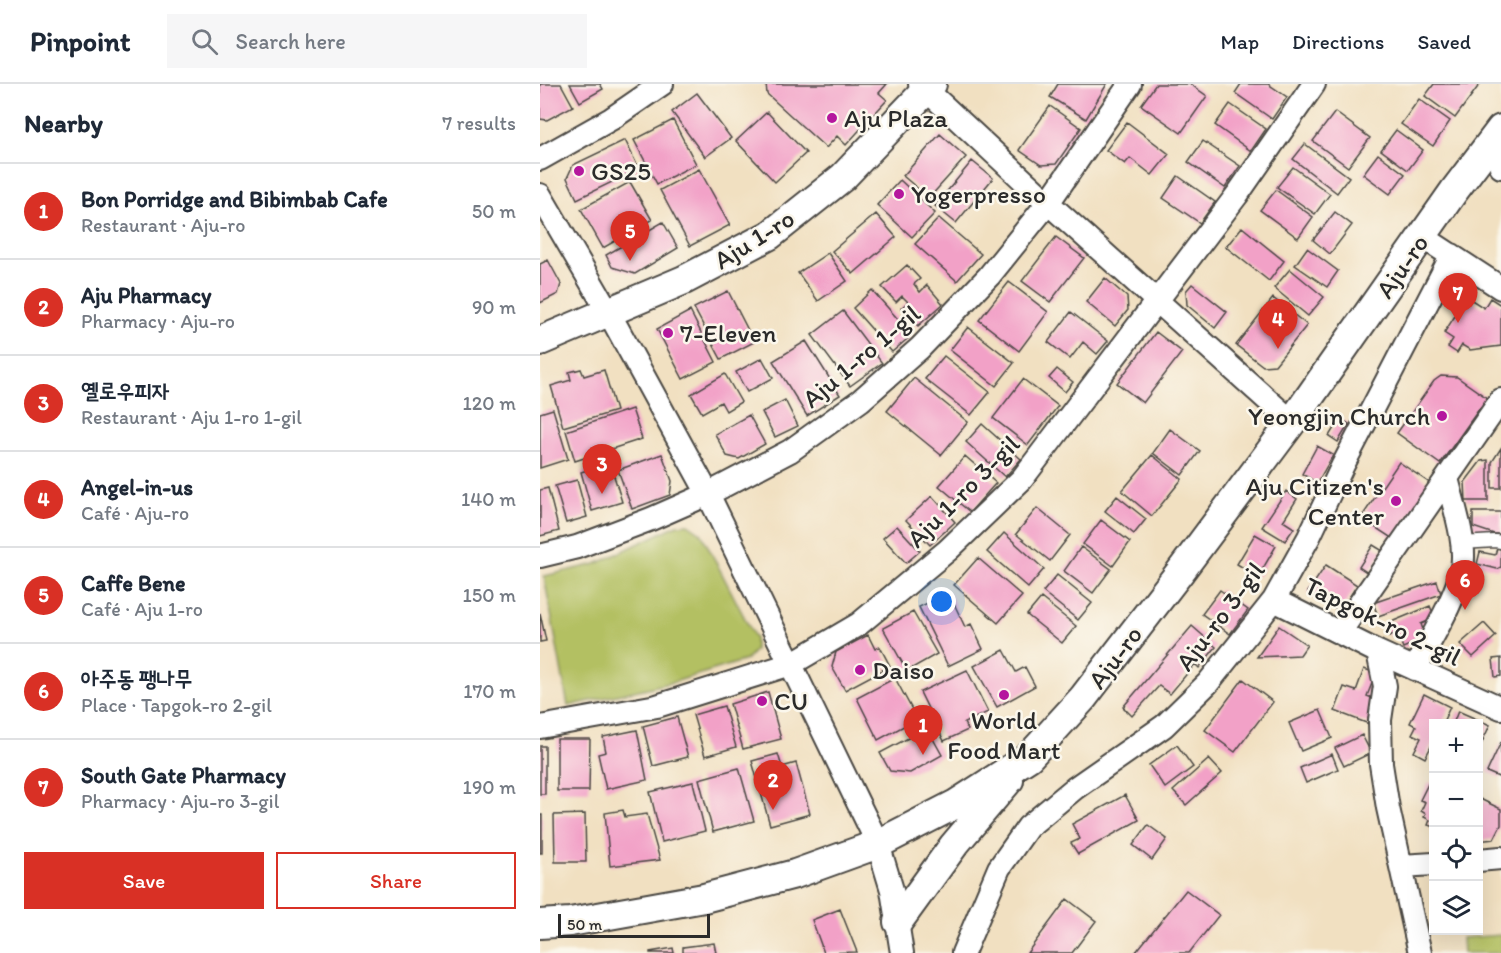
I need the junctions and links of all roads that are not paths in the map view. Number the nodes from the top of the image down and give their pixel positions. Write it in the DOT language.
graph roads {
  1 [pos="662,84"];
  2 [pos="1130,84"];
  3 [pos="1314,84"];
  4 [pos="926,86"];
  5 [pos="1500,130"];
  6 [pos="540,159"];
  7 [pos="1501,167"];
  8 [pos="540,195"];
  9 [pos="1048,203"];
  10 [pos="1423,237"];
  11 [pos="1452,255"];
  12 [pos="1501,288"];
  13 [pos="1157,302"];
  14 [pos="609,313"];
  15 [pos="540,341"];
  16 [pos="1501,400"];
  17 [pos="1292,422"];
  18 [pos="1447,478"];
  19 [pos="708,494"];
  20 [pos="1462,543"];
  21 [pos="1501,543"];
  22 [pos="540,556"];
  23 [pos="1274,600"];
  24 [pos="1340,632"];
  25 [pos="1378,652"];
  26 [pos="791,664"];
  27 [pos="1415,669"];
  28 [pos="1501,708"];
  29 [pos="540,727"];
  30 [pos="1029,757"];
  31 [pos="878,844"];
  32 [pos="1501,858"];
  33 [pos="1483,860"];
  34 [pos="1429,864"];
  35 [pos="1401,866"];
  36 [pos="898,922"];
  37 [pos="540,924"];
  38 [pos="902,953"];
  39 [pos="963,953"];
  40 [pos="1420,953"];
  1 -- 6 [label="street"];
  2 -- 9 [label="street, Aju 1-ro 1-gil"];
  3 -- 13 [label="street, Aju 1-ro 3-gil"];
  4 -- 9 [label="street"];
  4 -- 14 [label="street, Aju 1-ro"];
  5 -- 7 [label="street"];
  5 -- 10 [label="street, Aju-ro"];
  8 -- 14 [label="street"];
  9 -- 13 [label="street"];
  9 -- 19 [label="street, Aju 1-ro 1-gil"];
  10 -- 11 [label="street"];
  10 -- 17 [label="street, Aju-ro"];
  11 -- 12 [label="street"];
  11 -- 23 [label="street, Aju-ro 3-gil"];
  13 -- 17 [label="street"];
  13 -- 26 [label="street, Aju 1-ro 3-gil"];
  14 -- 15 [label="street, Aju 1-ro"];
  14 -- 19 [label="street"];
  16 -- 18 [label="street"];
  17 -- 30 [label="street, Aju-ro"];
  18 -- 20 [label="street"];
  18 -- 24 [label="street"];
  19 -- 22 [label="street, Aju 1-ro 1-gil"];
  19 -- 26 [label="street"];
  20 -- 21 [label="lane"];
  20 -- 27 [label="street"];
  23 -- 24 [label="street, Tapgok-ro 2-gil"];
  23 -- 39 [label="street, Aju-ro 3-gil"];
  24 -- 25 [label="street, Tapgok-ro 2-gil"];
  25 -- 27 [label="street, Tapgok-ro 2-gil"];
  25 -- 35 [label="street"];
  26 -- 29 [label="street, Aju 1-ro 3-gil"];
  26 -- 31 [label="street"];
  27 -- 28 [label="street, Tapgok-ro 2-gil"];
  30 -- 31 [label="street, Aju-ro"];
  30 -- 36 [label="street"];
  31 -- 36 [label="street"];
  31 -- 37 [label="street, Aju-ro"];
  32 -- 33 [label="street"];
  34 -- 35 [label="street"];
  35 -- 40 [label="street"];
  36 -- 38 [label="street"];
}
